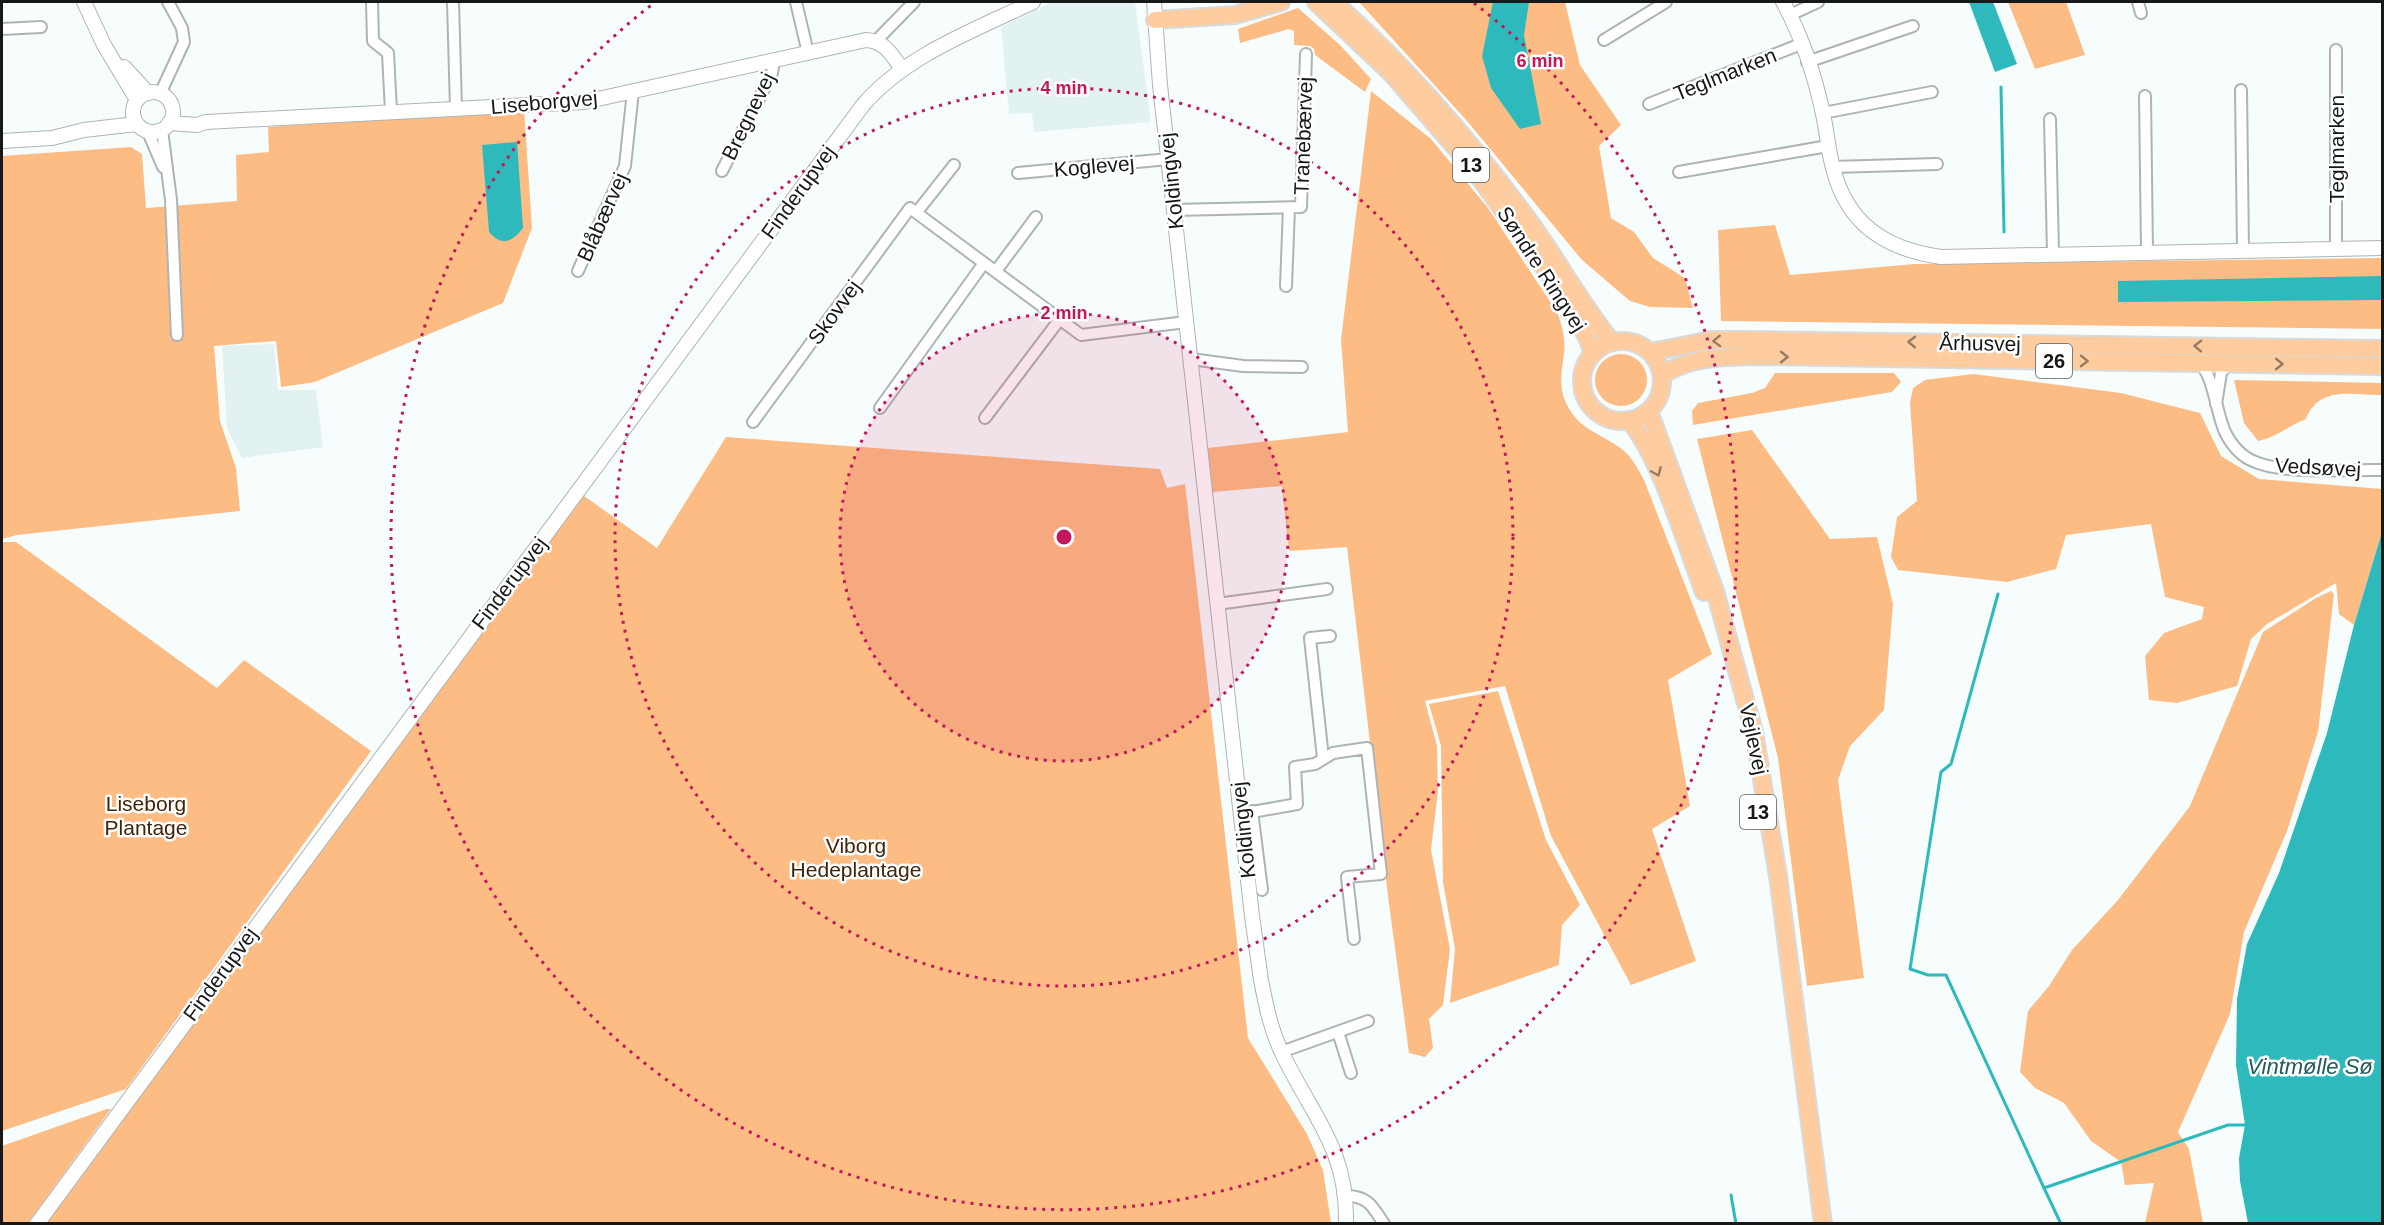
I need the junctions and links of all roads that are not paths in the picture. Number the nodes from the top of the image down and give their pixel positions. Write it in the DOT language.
graph roads {
  1 [pos="84,2"];
  2 [pos="168,2"];
  3 [pos="372,2"];
  4 [pos="453,2"];
  5 [pos="796,2"];
  6 [pos="914,2"];
  7 [pos="1033,2"];
  8 [pos="1154,2"];
  9 [pos="1281,2"];
  10 [pos="1316,2"];
  11 [pos="1666,2"];
  12 [pos="1783,2"];
  13 [pos="1818,2"];
  14 [pos="2138,2"];
  15 [pos="1338,4"];
  16 [pos="1258,7"];
  17 [pos="2141,13"];
  18 [pos="1790,15"];
  19 [pos="1155,20"];
  20 [pos="1913,26"];
  21 [pos="41,27"];
  22 [pos="2,29"];
  23 [pos="877,40"];
  24 [pos="1604,40"];
  25 [pos="1801,44"];
  26 [pos="2336,50"];
  27 [pos="808,53"];
  28 [pos="1305,54"];
  29 [pos="774,61"];
  30 [pos="1808,62"];
  31 [pos="902,69"];
  32 [pos="2241,90"];
  33 [pos="633,91"];
  34 [pos="1932,92"];
  35 [pos="2145,96"];
  36 [pos="143,104"];
  37 [pos="1649,104"];
  38 [pos="456,109"];
  39 [pos="391,112"];
  40 [pos="1823,113"];
  41 [pos="2050,119"];
  42 [pos="163,123"];
  43 [pos="2,141"];
  44 [pos="1828,146"];
  45 [pos="1169,159"];
  46 [pos="1937,164"];
  47 [pos="954,165"];
  48 [pos="1833,167"];
  49 [pos="722,171"];
  50 [pos="1679,172"];
  51 [pos="1018,173"];
  52 [pos="1289,208"];
  53 [pos="1174,210"];
  54 [pos="917,212"];
  55 [pos="1036,217"];
  56 [pos="2382,248"];
  57 [pos="2336,249"];
  58 [pos="2243,250"];
  59 [pos="2147,252"];
  60 [pos="2053,253"];
  61 [pos="984,263"];
  62 [pos="578,271"];
  63 [pos="996,271"];
  64 [pos="1286,286"];
  65 [pos="1060,319"];
  66 [pos="1186,322"];
  67 [pos="177,335"];
  68 [pos="1612,342"];
  69 [pos="2382,349"];
  70 [pos="1651,352"];
  71 [pos="1593,353"];
  72 [pos="1191,359"];
  73 [pos="2200,363"];
  74 [pos="2228,363"];
  75 [pos="2382,366"];
  76 [pos="1302,367"];
  77 [pos="1662,375"];
  78 [pos="2216,405"];
  79 [pos="880,408"];
  80 [pos="1649,411"];
  81 [pos="986,418"];
  82 [pos="1629,420"];
  83 [pos="753,422"];
  84 [pos="2382,470"];
  85 [pos="1327,589"];
  86 [pos="1217,604"];
  87 [pos="1330,636"];
  88 [pos="1323,758"];
  89 [pos="1247,813"];
  90 [pos="1262,890"];
  91 [pos="1354,939"];
  92 [pos="1368,1021"];
  93 [pos="1338,1032"];
  94 [pos="1281,1052"];
  95 [pos="1351,1072"];
  96 [pos="1347,1196"];
  97 [pos="37,1224"];
  98 [pos="1346,1224"];
  99 [pos="1384,1224"];
  100 [pos="1814,1224"];
  101 [pos="1823,1224"];
  1 -- 36 [label="street"];
  2 -- 36 [label="street"];
  3 -- 39 [label="street"];
  4 -- 38 [label="street"];
  5 -- 27 [label="street"];
  6 -- 23 [label="street"];
  7 -- 31 [label="street, Finderupvej"];
  8 -- 19 [label="street, Koldingvej"];
  9 -- 16 [label="main road"];
  10 -- 71 [label="main road, Søndre Ringvej / 13"];
  11 -- 24 [label="street"];
  12 -- 18 [label="street, Teglmarken"];
  13 -- 18 [label="street"];
  14 -- 17 [label="street"];
  15 -- 68 [label="main road, Søndre Ringvej / 13"];
  16 -- 19 [label="main road"];
  18 -- 25 [label="street, Teglmarken"];
  19 -- 45 [label="street, Koldingvej"];
  20 -- 30 [label="street, Teglmarken"];
  21 -- 22 [label="street"];
  23 -- 27 [label="street, Liseborgvej"];
  23 -- 31 [label="street"];
  25 -- 30 [label="street, Teglmarken"];
  25 -- 37 [label="street, Teglmarken"];
  26 -- 57 [label="street, Teglmarken"];
  27 -- 29 [label="street, Liseborgvej"];
  28 -- 52 [label="street, Tranebærvej"];
  29 -- 33 [label="street, Liseborgvej"];
  29 -- 49 [label="street, Bregnevej"];
  30 -- 40 [label="street, Teglmarken"];
  31 -- 97 [label="street, Finderupvej"];
  32 -- 58 [label="street"];
  33 -- 38 [label="street, Liseborgvej"];
  33 -- 62 [label="street, Blåbærvej"];
  34 -- 40 [label="street"];
  35 -- 59 [label="street"];
  36 -- 42 [label="street"];
  36 -- 42 [label="street"];
  36 -- 43 [label="street"];
  38 -- 39 [label="street, Liseborgvej"];
  39 -- 42 [label="street, Liseborgvej"];
  40 -- 44 [label="street, Teglmarken"];
  41 -- 60 [label="street"];
  42 -- 67 [label="street"];
  44 -- 48 [label="street, Teglmarken"];
  44 -- 50 [label="street"];
  45 -- 51 [label="street, Koglevej"];
  45 -- 53 [label="street, Koldingvej"];
  46 -- 48 [label="street"];
  47 -- 54 [label="street, Skovvej"];
  48 -- 60 [label="street, Teglmarken"];
  52 -- 53 [label="street, Tranebærvej"];
  52 -- 64 [label="street, Tranebærvej"];
  53 -- 66 [label="street, Koldingvej"];
  54 -- 61 [label="street"];
  54 -- 83 [label="street, Skovvej"];
  55 -- 63 [label="street"];
  56 -- 57 [label="street, Teglmarken"];
  57 -- 58 [label="street, Teglmarken"];
  58 -- 59 [label="street, Teglmarken"];
  59 -- 60 [label="street, Teglmarken"];
  61 -- 63 [label="street"];
  61 -- 79 [label="street"];
  63 -- 65 [label="street"];
  65 -- 66 [label="street"];
  65 -- 81 [label="street"];
  66 -- 72 [label="street, Koldingvej"];
  68 -- 70 [label="main road"];
  68 -- 71 [label="main road"];
  69 -- 70 [label="main road, Århusvej / 26, one-way"];
  70 -- 77 [label="main road"];
  71 -- 82 [label="main road"];
  72 -- 76 [label="street"];
  72 -- 86 [label="street, Koldingvej"];
  73 -- 74 [label="main road, Århusvej / 26"];
  77 -- 73 [label="main road, Århusvej / 26, one-way"];
  73 -- 78 [label="street, Vedsøvej"];
  74 -- 75 [label="main road, Århusvej / 26, one-way"];
  74 -- 78 [label="street, Vedsøvej"];
  77 -- 80 [label="main road"];
  78 -- 84 [label="street, Vedsøvej"];
  80 -- 82 [label="main road"];
  80 -- 101 [label="main road, Vejlevej / 13"];
  82 -- 100 [label="main road, Vejlevej / 13, one-way"];
  85 -- 86 [label="street"];
  86 -- 89 [label="street, Koldingvej"];
  87 -- 88 [label="street"];
  88 -- 89 [label="street"];
  88 -- 91 [label="street"];
  89 -- 90 [label="street"];
  89 -- 94 [label="street, Koldingvej"];
  92 -- 93 [label="street"];
  93 -- 94 [label="street"];
  93 -- 95 [label="street"];
  94 -- 96 [label="street, Koldingvej"];
  96 -- 98 [label="street, Koldingvej"];
  96 -- 99 [label="street"];
}
